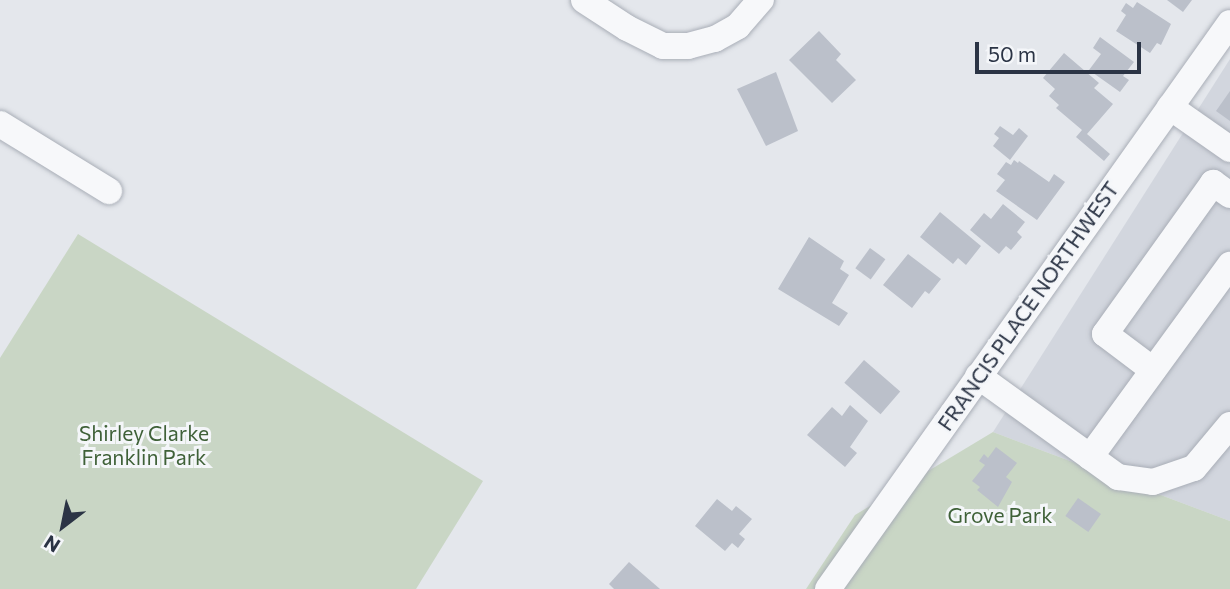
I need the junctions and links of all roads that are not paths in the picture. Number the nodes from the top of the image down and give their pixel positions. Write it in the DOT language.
graph roads {
  1 [pos="584,0"];
  2 [pos="761,0"];
  3 [pos="1230,23"];
  4 [pos="1170,107"];
  5 [pos="0,124"];
  6 [pos="1230,149"];
  7 [pos="109,191"];
  8 [pos="1230,195"];
  9 [pos="1230,265"];
  10 [pos="1153,370"];
  11 [pos="978,376"];
  12 [pos="1230,425"];
  13 [pos="1090,457"];
  14 [pos="828,589"];
  1 -- 2 [label="street"];
  3 -- 4 [label="street, FRANCIS PLACE NORTHWEST"];
  4 -- 6 [label="street"];
  4 -- 11 [label="street, FRANCIS PLACE NORTHWEST"];
  5 -- 7 [label="street"];
  8 -- 10 [label="street"];
  9 -- 10 [label="street"];
  10 -- 13 [label="street"];
  11 -- 13 [label="street"];
  11 -- 14 [label="street, FRANCIS PLACE NORTHWEST"];
  12 -- 13 [label="street"];
}
